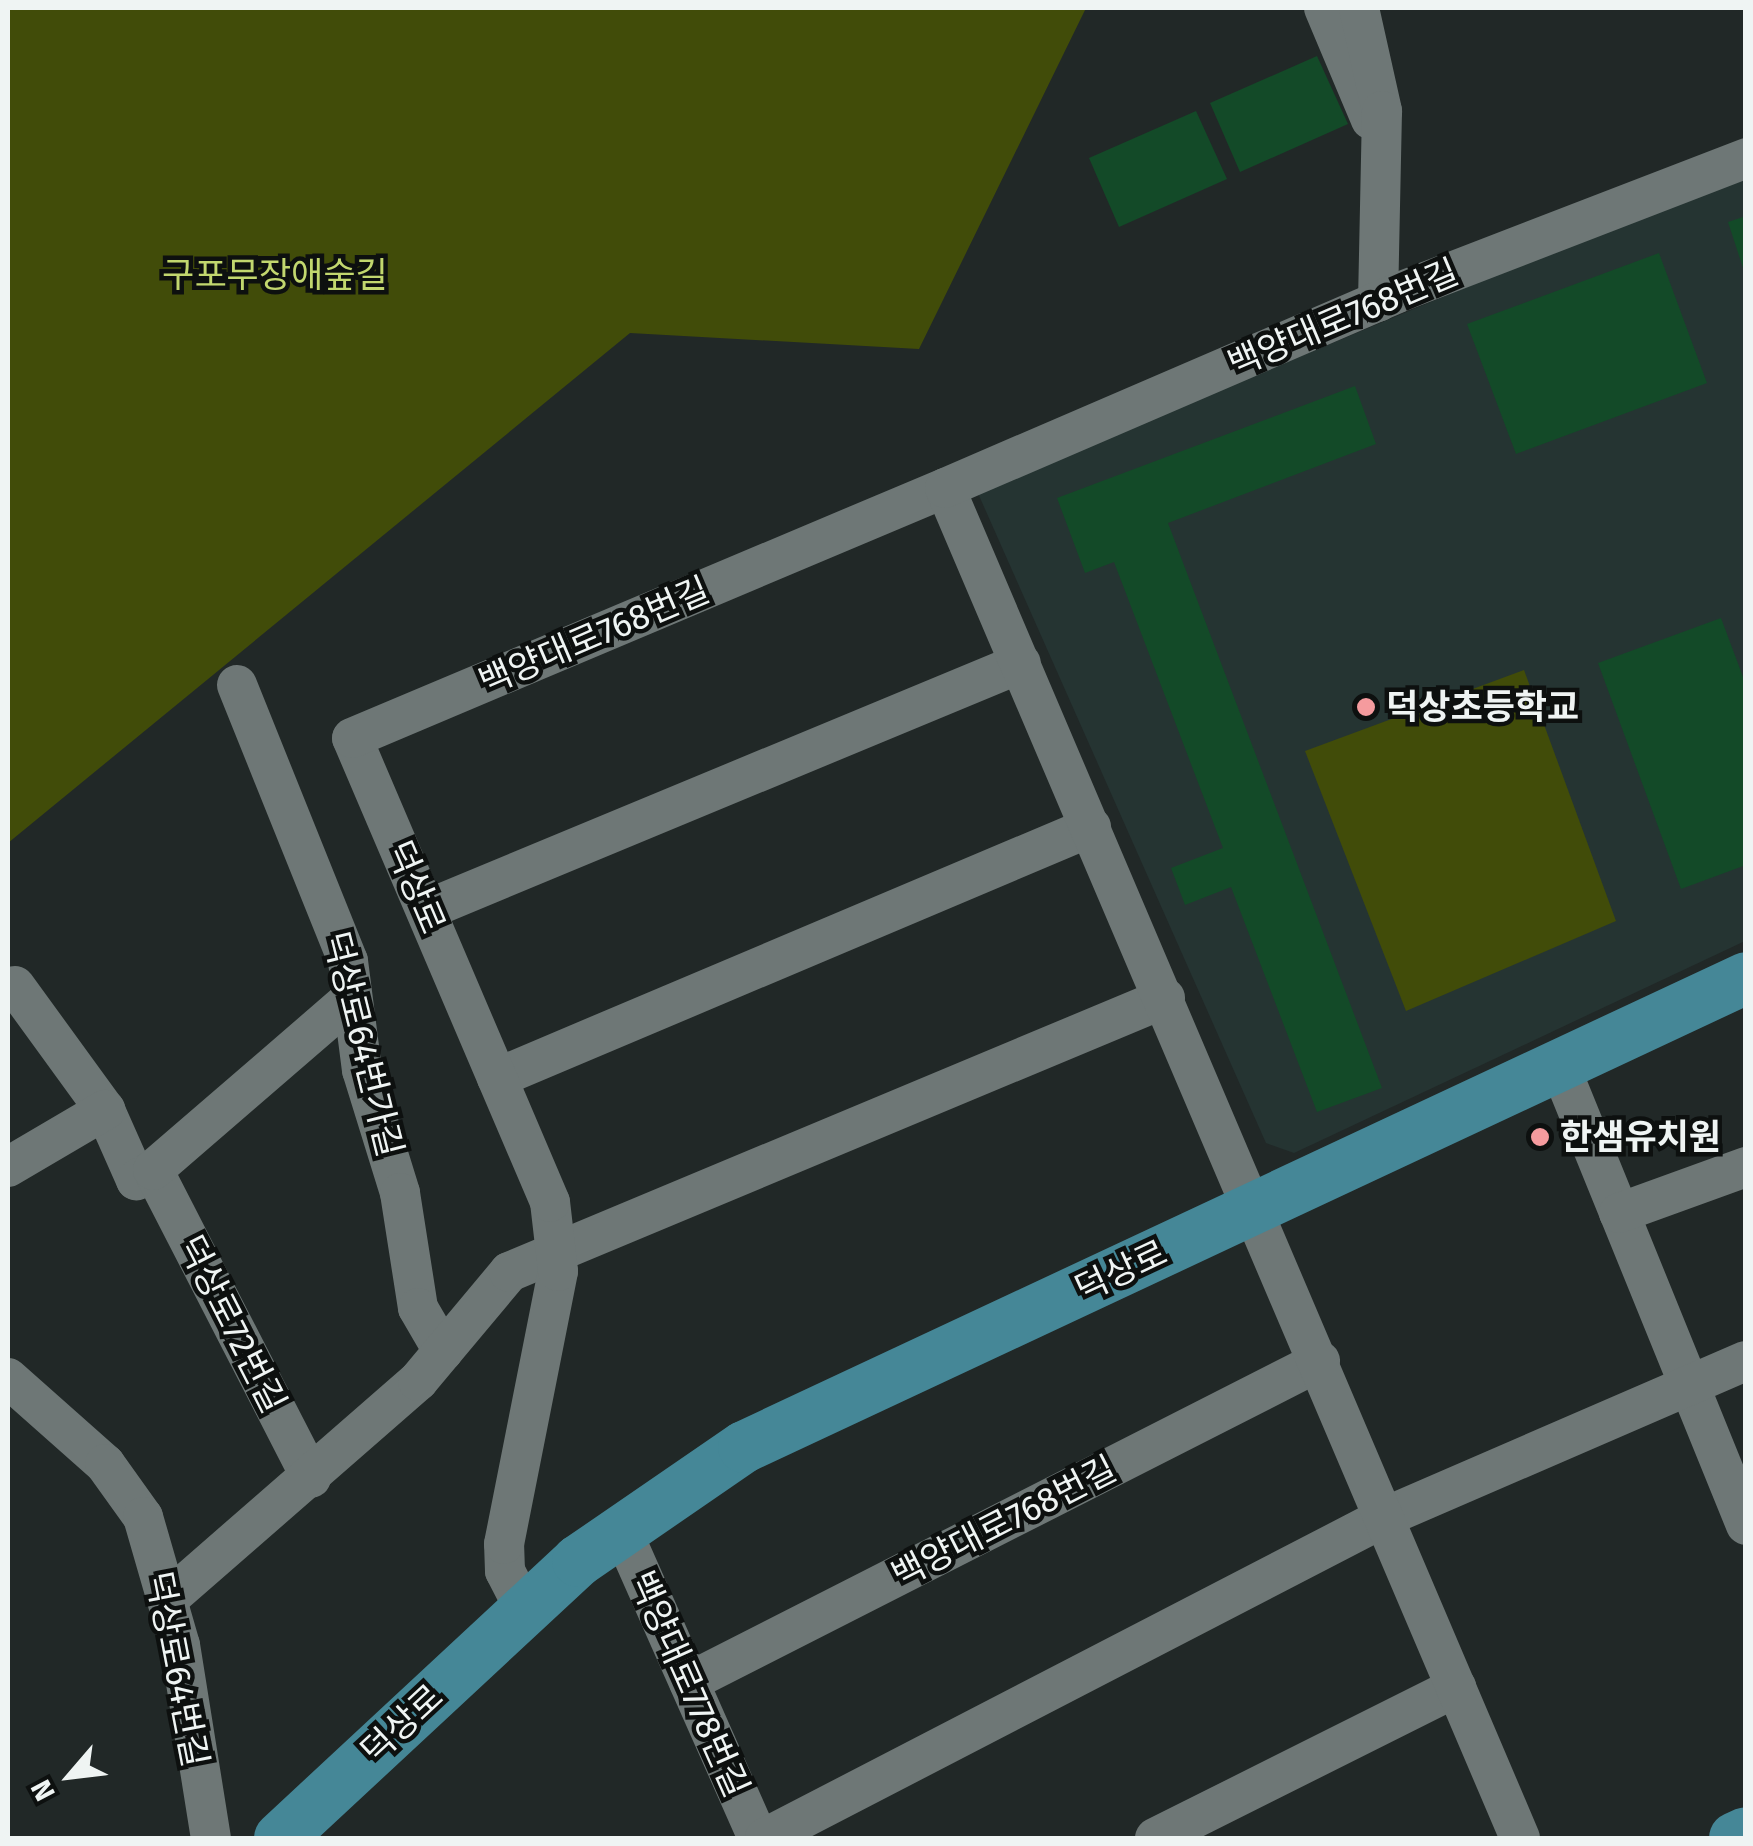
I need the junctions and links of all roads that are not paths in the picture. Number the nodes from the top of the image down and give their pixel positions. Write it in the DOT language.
graph roads {
  1 [pos="1324,8"];
  2 [pos="1359,8"];
  3 [pos="1381,142"];
  4 [pos="1746,158"];
  5 [pos="1378,302"];
  6 [pos="946,488"];
  7 [pos="1021,663"];
  8 [pos="237,685"];
  9 [pos="352,738"];
  10 [pos="1091,827"];
  11 [pos="426,910"];
  12 [pos="1746,978"];
  13 [pos="15,986"];
  14 [pos="1165,998"];
  15 [pos="350,1001"];
  16 [pos="1560,1067"];
  17 [pos="498,1078"];
  18 [pos="105,1110"];
  19 [pos="8,1167"];
  20 [pos="1746,1167"];
  21 [pos="153,1170"];
  22 [pos="1255,1208"];
  23 [pos="1620,1213"];
  24 [pos="556,1248"];
  25 [pos="443,1351"];
  26 [pos="1746,1360"];
  27 [pos="1320,1361"];
  28 [pos="8,1378"];
  29 [pos="1687,1382"];
  30 [pos="311,1478"];
  31 [pos="1385,1516"];
  32 [pos="1746,1526"];
  33 [pos="621,1529"];
  34 [pos="168,1599"];
  35 [pos="524,1610"];
  36 [pos="689,1682"];
  37 [pos="1456,1688"];
  38 [pos="1746,1834"];
  39 [pos="210,1838"];
  40 [pos="280,1838"];
  41 [pos="761,1838"];
  42 [pos="1155,1838"];
  43 [pos="1520,1838"];
  44 [pos="1735,1838"];
  1 -- 3 [label="street"];
  2 -- 3 [label="street"];
  3 -- 5 [label="street"];
  4 -- 5 [label="street, 백양대로768번길"];
  5 -- 6 [label="street, 백양대로768번길"];
  6 -- 7 [label="street"];
  6 -- 9 [label="street, 백양대로768번길"];
  7 -- 10 [label="street"];
  7 -- 11 [label="street"];
  8 -- 15 [label="street, 덕상로64번가길"];
  9 -- 11 [label="street, 덕상로"];
  10 -- 14 [label="street"];
  10 -- 17 [label="street"];
  11 -- 17 [label="street, 덕상로"];
  12 -- 16 [label="main road, 덕상로"];
  13 -- 18 [label="street"];
  14 -- 22 [label="street"];
  14 -- 24 [label="street"];
  15 -- 21 [label="street"];
  15 -- 25 [label="street, 덕상로64번가길"];
  16 -- 22 [label="main road, 덕상로"];
  16 -- 23 [label="street"];
  17 -- 24 [label="street, 덕상로"];
  18 -- 19 [label="street"];
  18 -- 21 [label="street"];
  20 -- 23 [label="street"];
  21 -- 30 [label="street, 덕상로72번길"];
  22 -- 27 [label="street"];
  22 -- 33 [label="main road, 덕상로"];
  23 -- 29 [label="street"];
  24 -- 25 [label="street"];
  24 -- 35 [label="street, 덕상로"];
  25 -- 30 [label="street"];
  26 -- 29 [label="street"];
  27 -- 31 [label="street"];
  27 -- 36 [label="street, 백양대로768번길"];
  28 -- 34 [label="street, 덕상로64번길"];
  29 -- 31 [label="street"];
  29 -- 32 [label="street"];
  30 -- 34 [label="street"];
  31 -- 37 [label="street"];
  31 -- 41 [label="street"];
  33 -- 35 [label="main road, 덕상로"];
  33 -- 36 [label="street, 백양대로778번길"];
  34 -- 39 [label="street, 덕상로64번길"];
  35 -- 40 [label="main road, 덕상로"];
  36 -- 41 [label="street, 백양대로778번길"];
  37 -- 42 [label="street"];
  37 -- 43 [label="street"];
  38 -- 44 [label="main road"];
}
